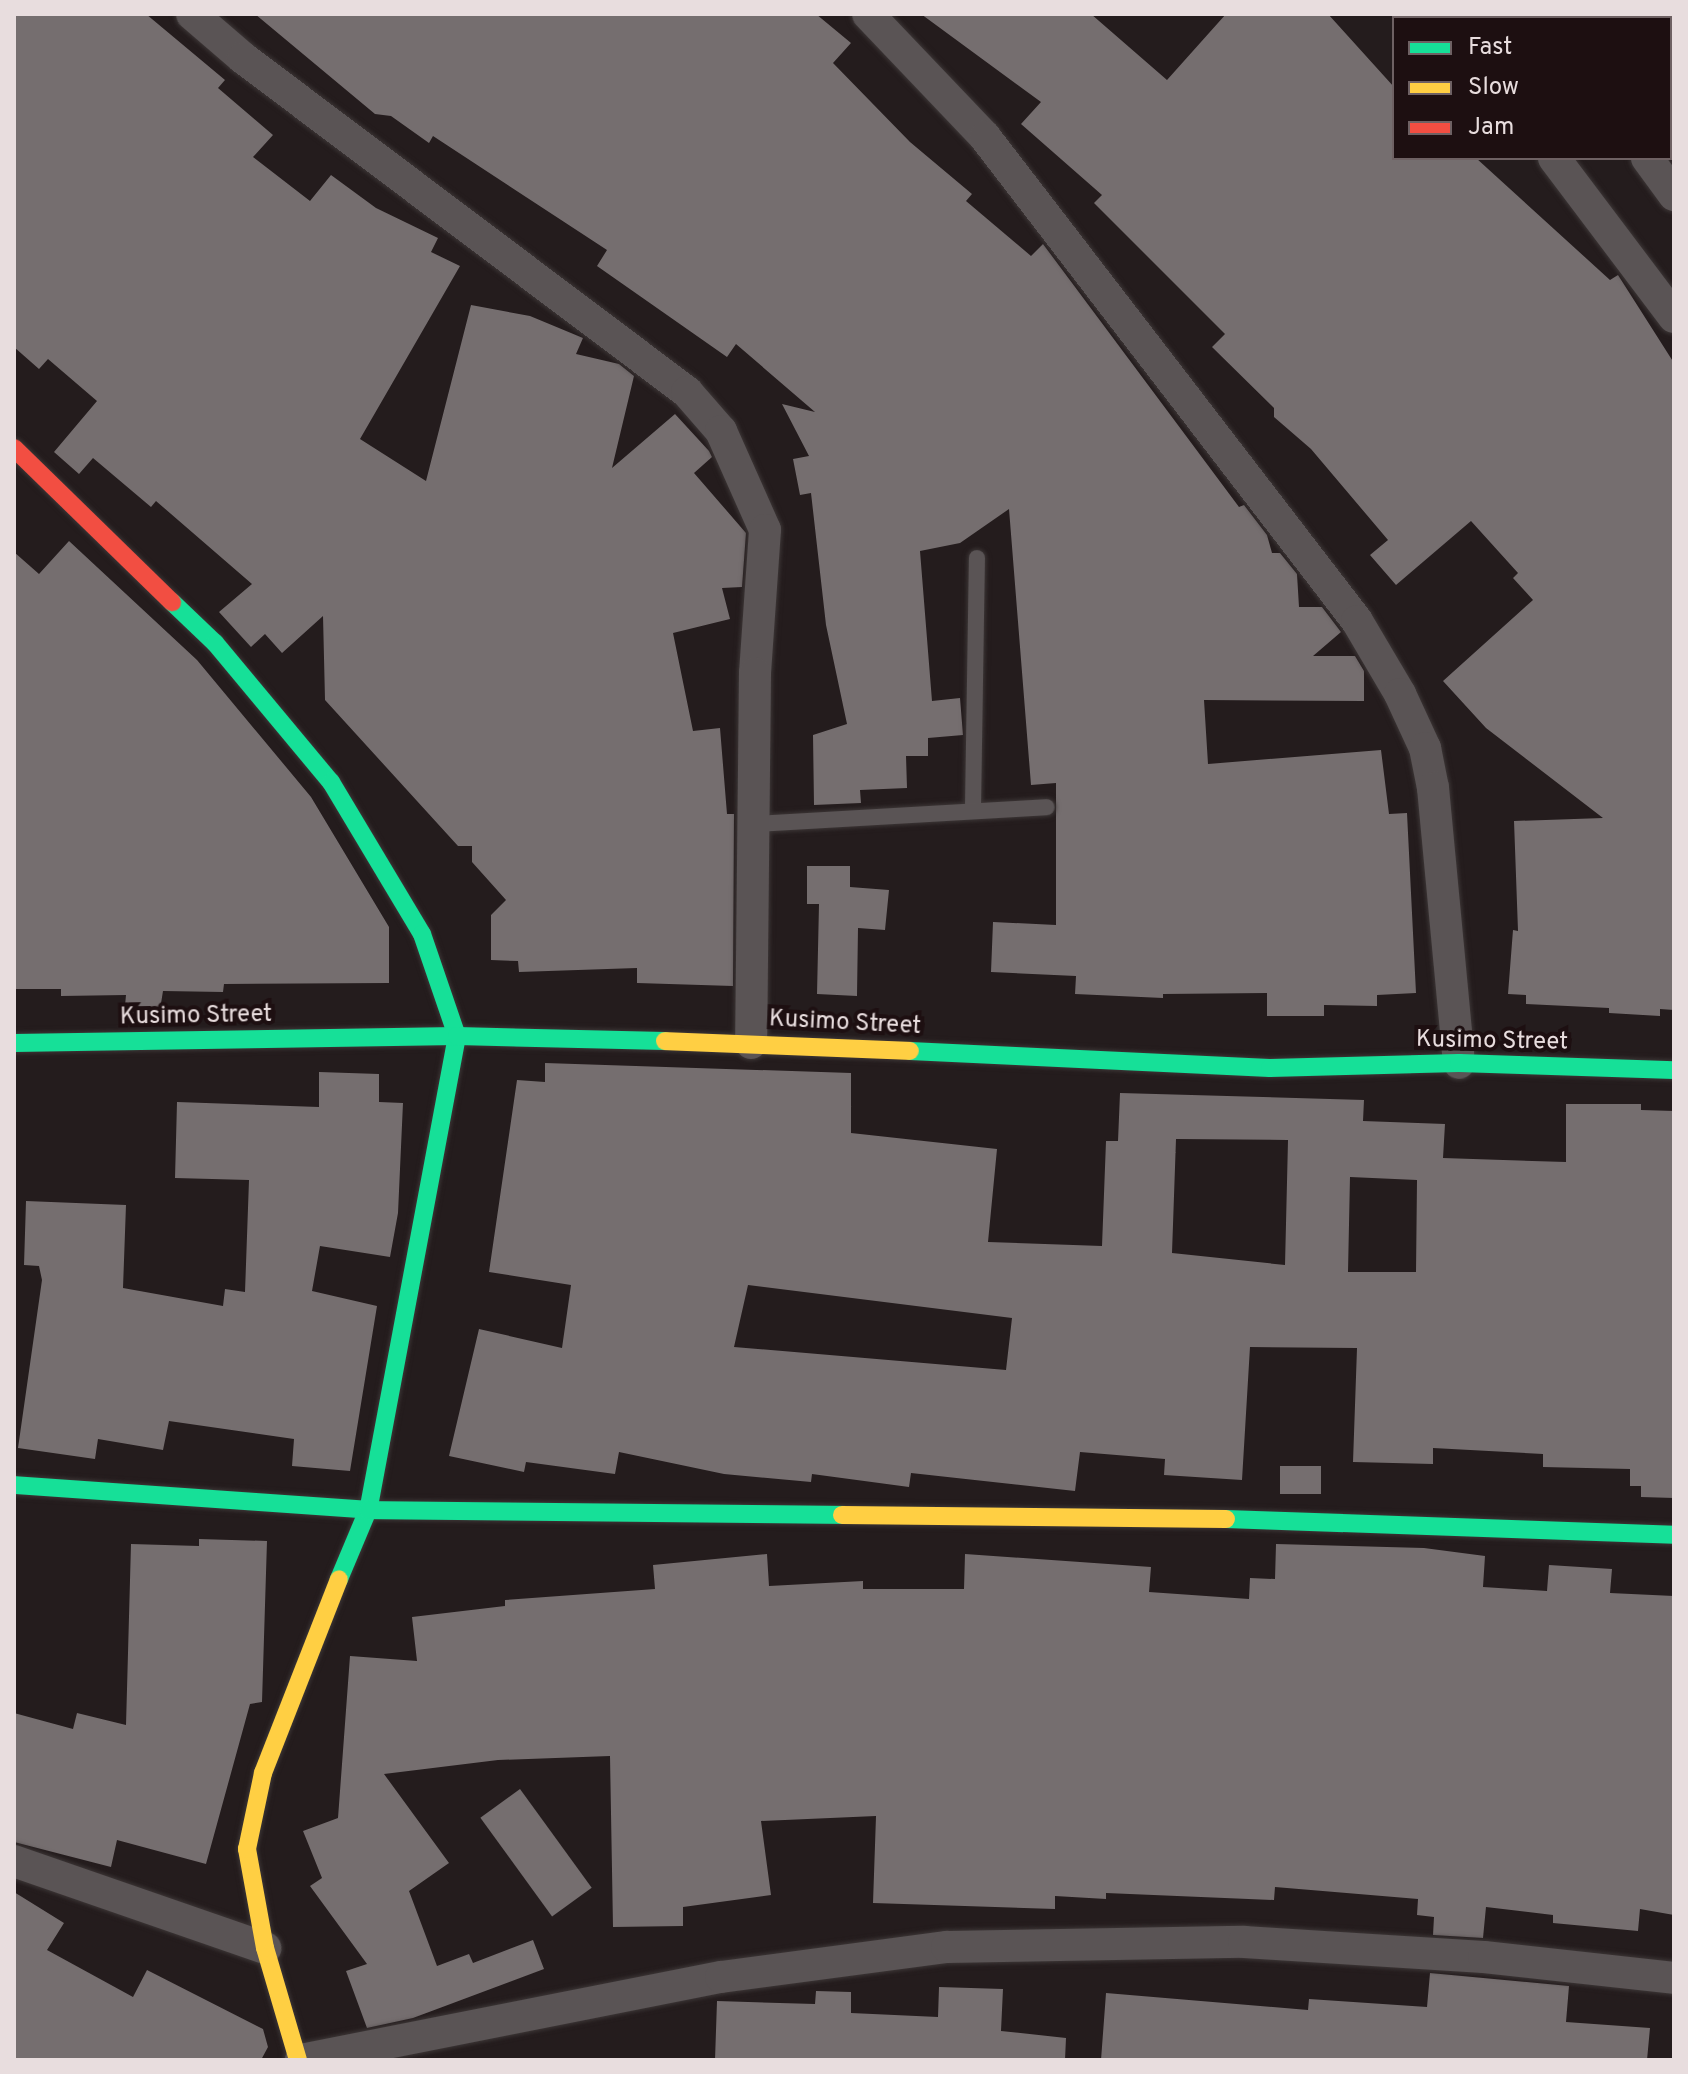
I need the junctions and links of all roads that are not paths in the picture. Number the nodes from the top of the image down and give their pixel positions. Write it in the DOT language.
graph roads {
  1 [pos="192,14"];
  2 [pos="868,14"];
  3 [pos="1556,160"];
  4 [pos="1648,160"];
  5 [pos="1674,195"];
  6 [pos="1674,317"];
  7 [pos="14,448"];
  8 [pos="977,558"];
  9 [pos="1047,807"];
  10 [pos="973,808"];
  11 [pos="755,824"];
  12 [pos="457,1036"];
  13 [pos="14,1043"];
  14 [pos="751,1043"];
  15 [pos="1459,1063"];
  16 [pos="1674,1070"];
  17 [pos="14,1485"];
  18 [pos="368,1510"];
  19 [pos="1674,1535"];
  20 [pos="14,1861"];
  21 [pos="265,1948"];
  22 [pos="1674,1978"];
  23 [pos="300,2060"];
  1 -- 11 [label="street"];
  2 -- 15 [label="street"];
  3 -- 6 [label="street"];
  4 -- 5 [label="street"];
  7 -- 12 [label="street"];
  8 -- 10 [label="lane"];
  9 -- 10 [label="lane"];
  10 -- 11 [label="lane"];
  11 -- 14 [label="street"];
  12 -- 13 [label="street, Kusimo Street"];
  12 -- 14 [label="street, Kusimo Street"];
  12 -- 18 [label="street"];
  14 -- 15 [label="street, Kusimo Street"];
  15 -- 16 [label="street, Kusimo Street"];
  17 -- 18 [label="street"];
  18 -- 19 [label="street"];
  18 -- 21 [label="street"];
  20 -- 21 [label="street"];
  21 -- 23 [label="street"];
  22 -- 23 [label="street"];
}
